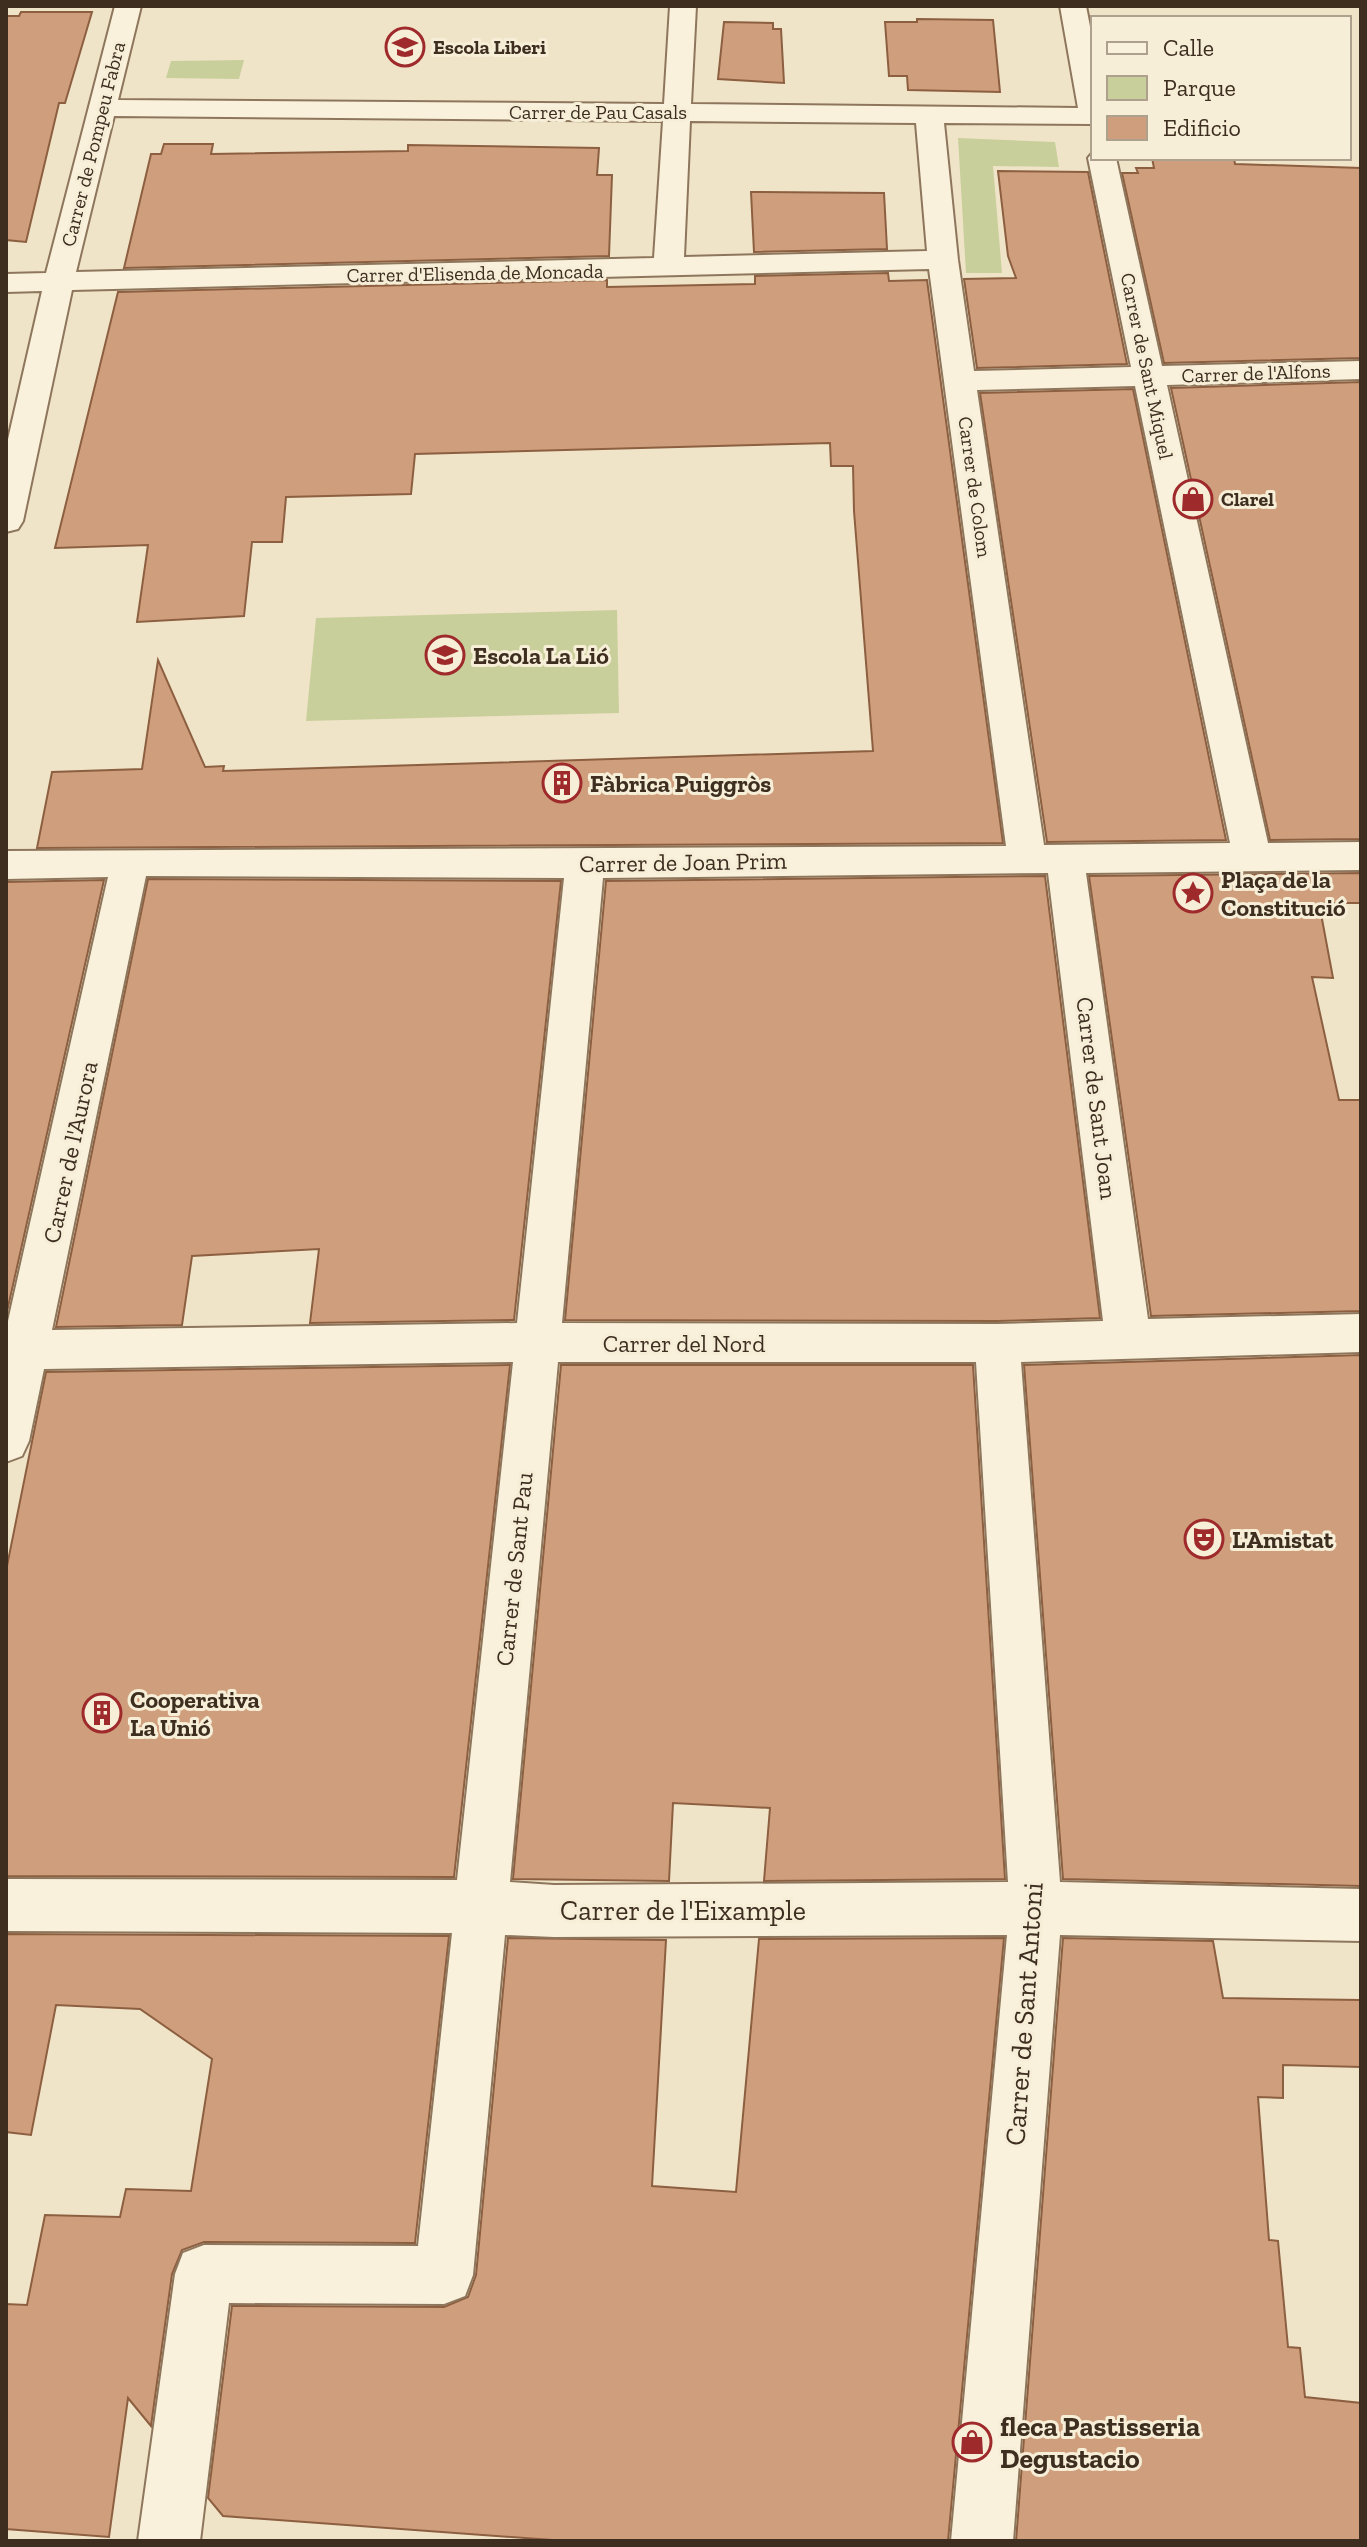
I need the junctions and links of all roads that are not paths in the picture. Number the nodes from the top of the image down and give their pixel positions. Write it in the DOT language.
graph roads {
  1 [pos="128,6"];
  2 [pos="683,6"];
  3 [pos="1073,6"];
  4 [pos="1091,104"];
  5 [pos="102,108"];
  6 [pos="677,113"];
  7 [pos="929,115"];
  8 [pos="1091,115"];
  9 [pos="1102,160"];
  10 [pos="943,260"];
  11 [pos="668,269"];
  12 [pos="59,282"];
  13 [pos="6,283"];
  14 [pos="1361,370"];
  15 [pos="1149,376"];
  16 [pos="960,381"];
  17 [pos="6,521"];
  18 [pos="1252,856"];
  19 [pos="1361,856"];
  20 [pos="1046,858"];
  21 [pos="130,862"];
  22 [pos="585,864"];
  23 [pos="6,865"];
  24 [pos="1361,1333"];
  25 [pos="1128,1338"];
  26 [pos="537,1342"];
  27 [pos="997,1343"];
  28 [pos="17,1350"];
  29 [pos="6,1441"];
  30 [pos="6,1905"];
  31 [pos="480,1907"];
  32 [pos="1036,1908"];
  33 [pos="1361,1915"];
  34 [pos="169,2541"];
  35 [pos="982,2541"];
  1 -- 5 [label="street, Carrer de Pompeu Fabra"];
  2 -- 6 [label="street"];
  3 -- 4 [label="street"];
  5 -- 6 [label="street, Carrer de Pau Casals"];
  5 -- 12 [label="street, Carrer de Pompeu Fabra"];
  6 -- 7 [label="street, Carrer de Pau Casals"];
  6 -- 11 [label="street"];
  7 -- 8 [label="street, Carrer de Pau Casals"];
  7 -- 10 [label="street, Carrer de Colom"];
  9 -- 15 [label="street, Carrer de Sant Miquel"];
  10 -- 11 [label="street, Carrer d'Elisenda de Moncada"];
  10 -- 16 [label="street, Carrer de Colom"];
  11 -- 12 [label="street, Carrer d'Elisenda de Moncada"];
  12 -- 13 [label="street, Carrer d'Elisenda de Moncada"];
  12 -- 17 [label="street, Carrer de Pompeu Fabra"];
  14 -- 15 [label="street, Carrer de l'Alfons"];
  15 -- 16 [label="street, Carrer de l'Alfons"];
  15 -- 18 [label="street, Carrer de Sant Miquel"];
  16 -- 20 [label="street, Carrer de Colom"];
  18 -- 19 [label="street, Carrer de Joan Prim"];
  18 -- 20 [label="street, Carrer de Joan Prim"];
  20 -- 22 [label="street, Carrer de Joan Prim"];
  20 -- 25 [label="street, Carrer de Sant Joan"];
  21 -- 22 [label="street, Carrer de Joan Prim"];
  21 -- 23 [label="street, Carrer de Joan Prim"];
  21 -- 28 [label="street, Carrer de l'Aurora"];
  22 -- 26 [label="street, Carrer de Sant Pau"];
  24 -- 25 [label="street, Carrer del Nord"];
  25 -- 27 [label="street, Carrer del Nord"];
  26 -- 27 [label="street, Carrer del Nord"];
  26 -- 28 [label="street, Carrer del Nord"];
  26 -- 31 [label="street, Carrer de Sant Pau"];
  27 -- 32 [label="street, Carrer de Sant Antoni"];
  28 -- 29 [label="street, Carrer de l'Aurora"];
  30 -- 31 [label="street, Carrer de l'Eixample"];
  31 -- 32 [label="street, Carrer de l'Eixample"];
  31 -- 34 [label="street, Carrer de Sant Pau"];
  32 -- 33 [label="street, Carrer de l'Eixample"];
  32 -- 35 [label="street, Carrer de Sant Antoni"];
}
